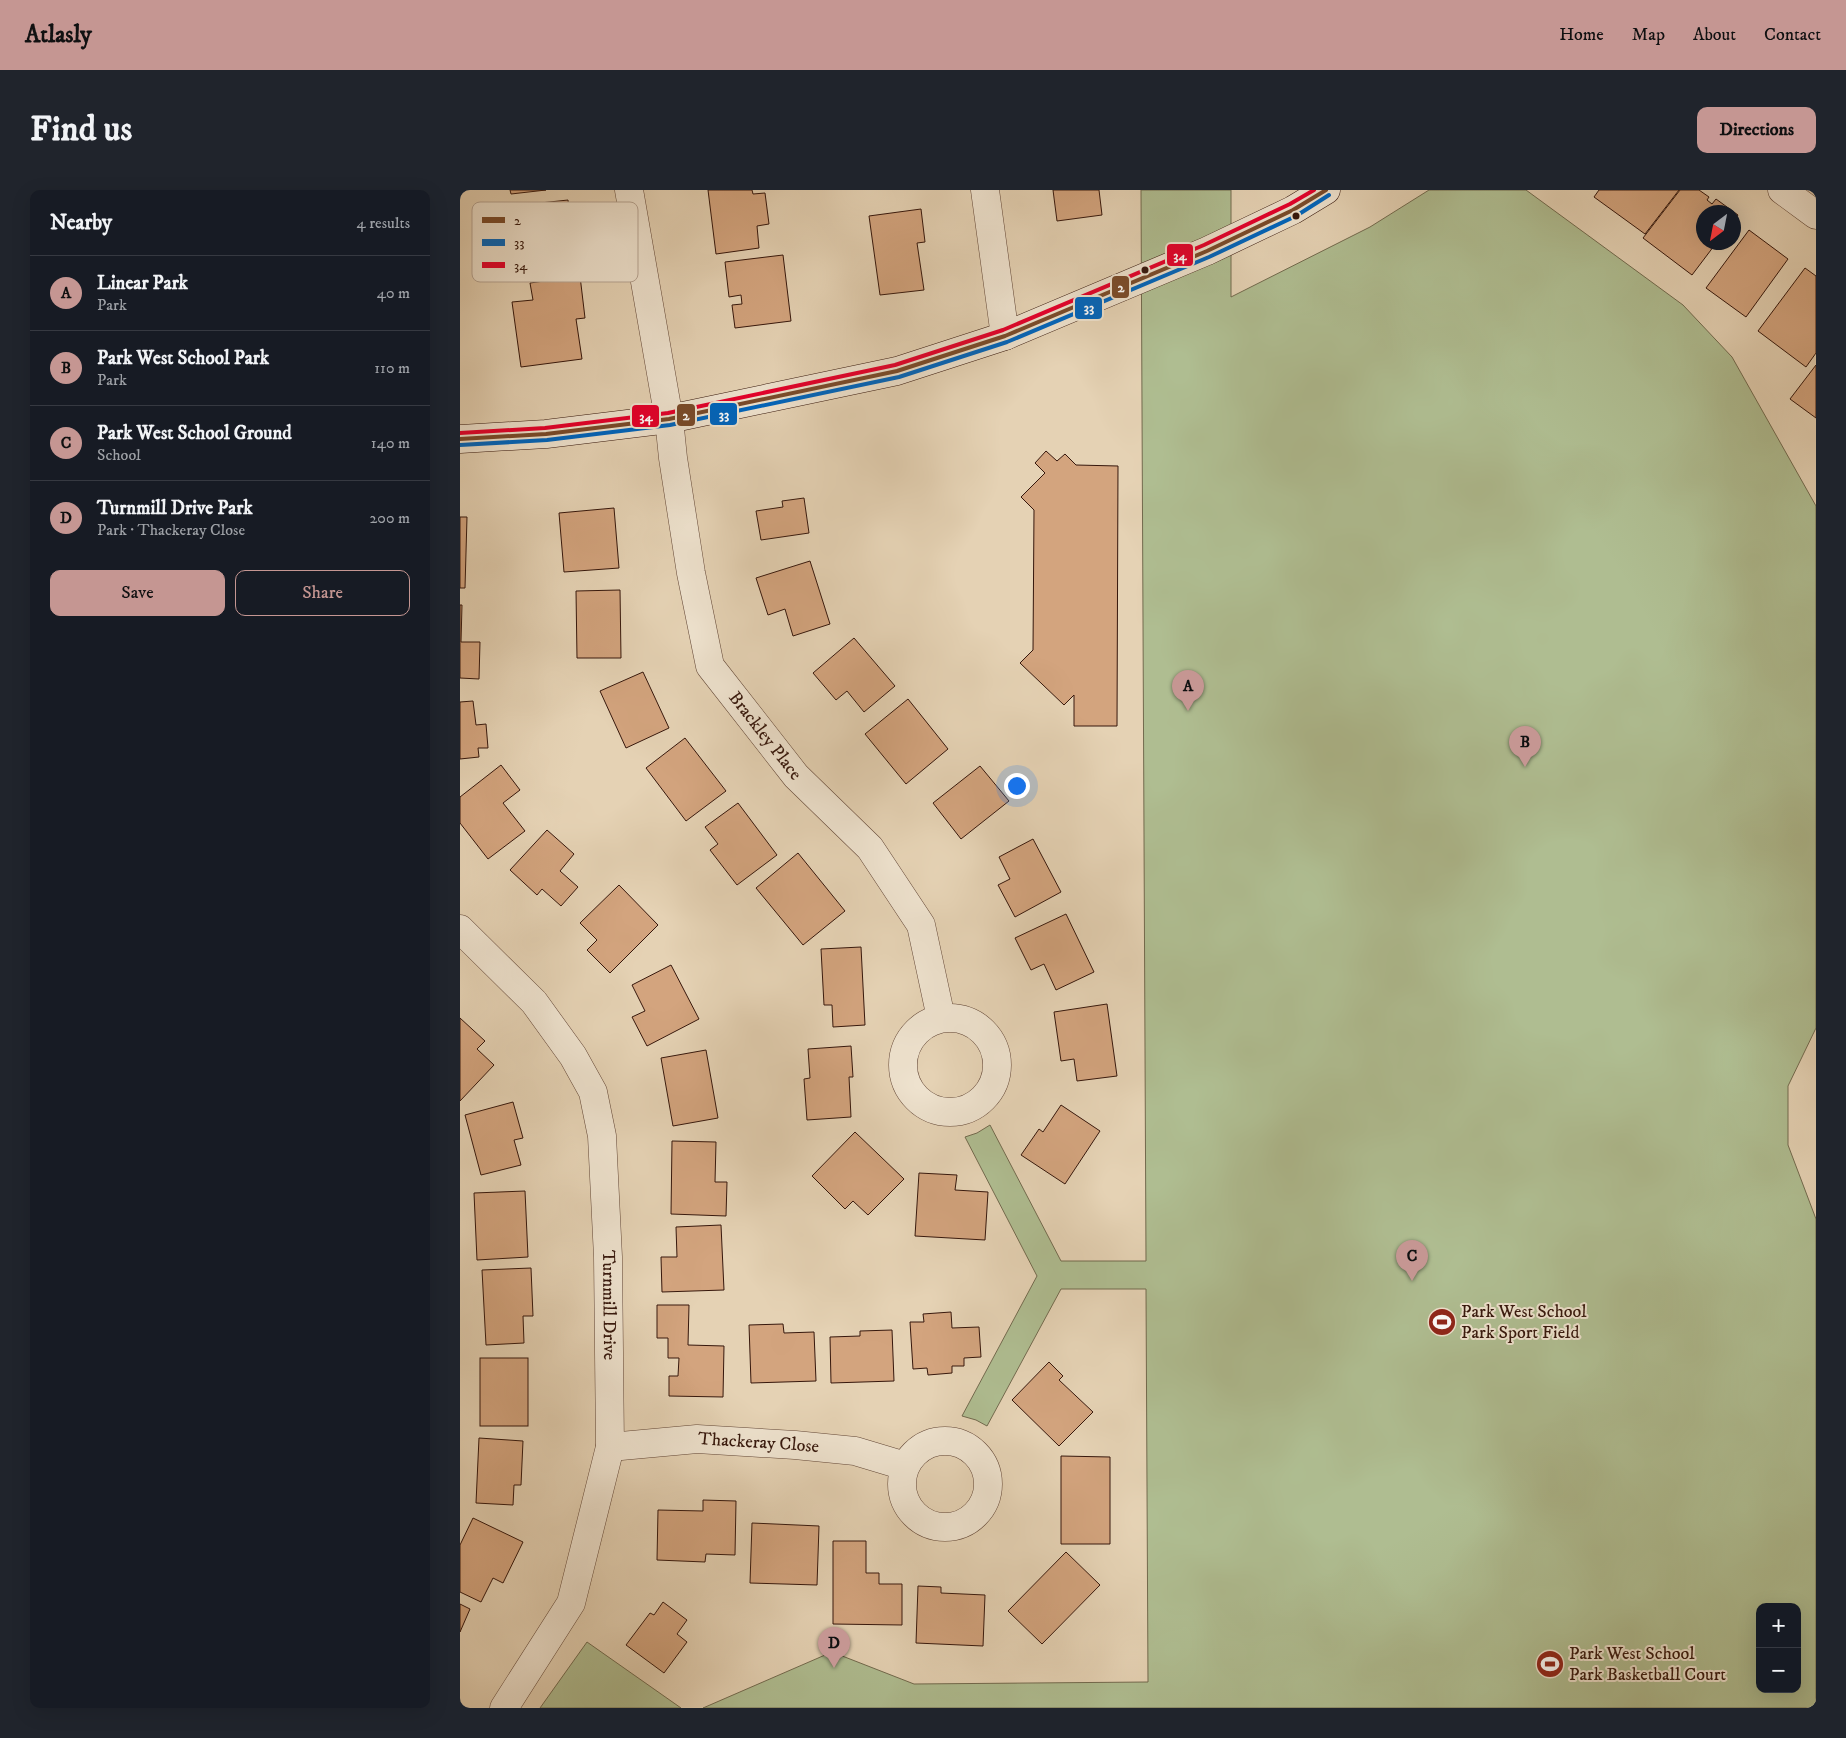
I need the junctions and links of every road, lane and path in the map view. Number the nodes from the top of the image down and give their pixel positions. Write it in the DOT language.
graph roads {
  1 [pos="985,190"];
  2 [pos="1326,190"];
  3 [pos="1782,190"];
  4 [pos="1816,214"];
  5 [pos="638,242"];
  6 [pos="1005,336"];
  7 [pos="669,419"];
  8 [pos="460,439"];
  9 [pos="460,929"];
  10 [pos="941,1018"];
  11 [pos="610,1447"];
  12 [pos="905,1466"];
  13 [pos="504,1708"];
  1 -- 6 [label="street"];
  2 -- 6 [label="street"];
  3 -- 4 [label="street"];
  5 -- 7 [label="street, Brackley Place"];
  6 -- 7 [label="street"];
  7 -- 8 [label="street"];
  7 -- 10 [label="street, Brackley Place"];
  9 -- 11 [label="street, Turnmill Drive"];
  11 -- 12 [label="street, Thackeray Close"];
  11 -- 13 [label="street, Turnmill Drive"];
}
